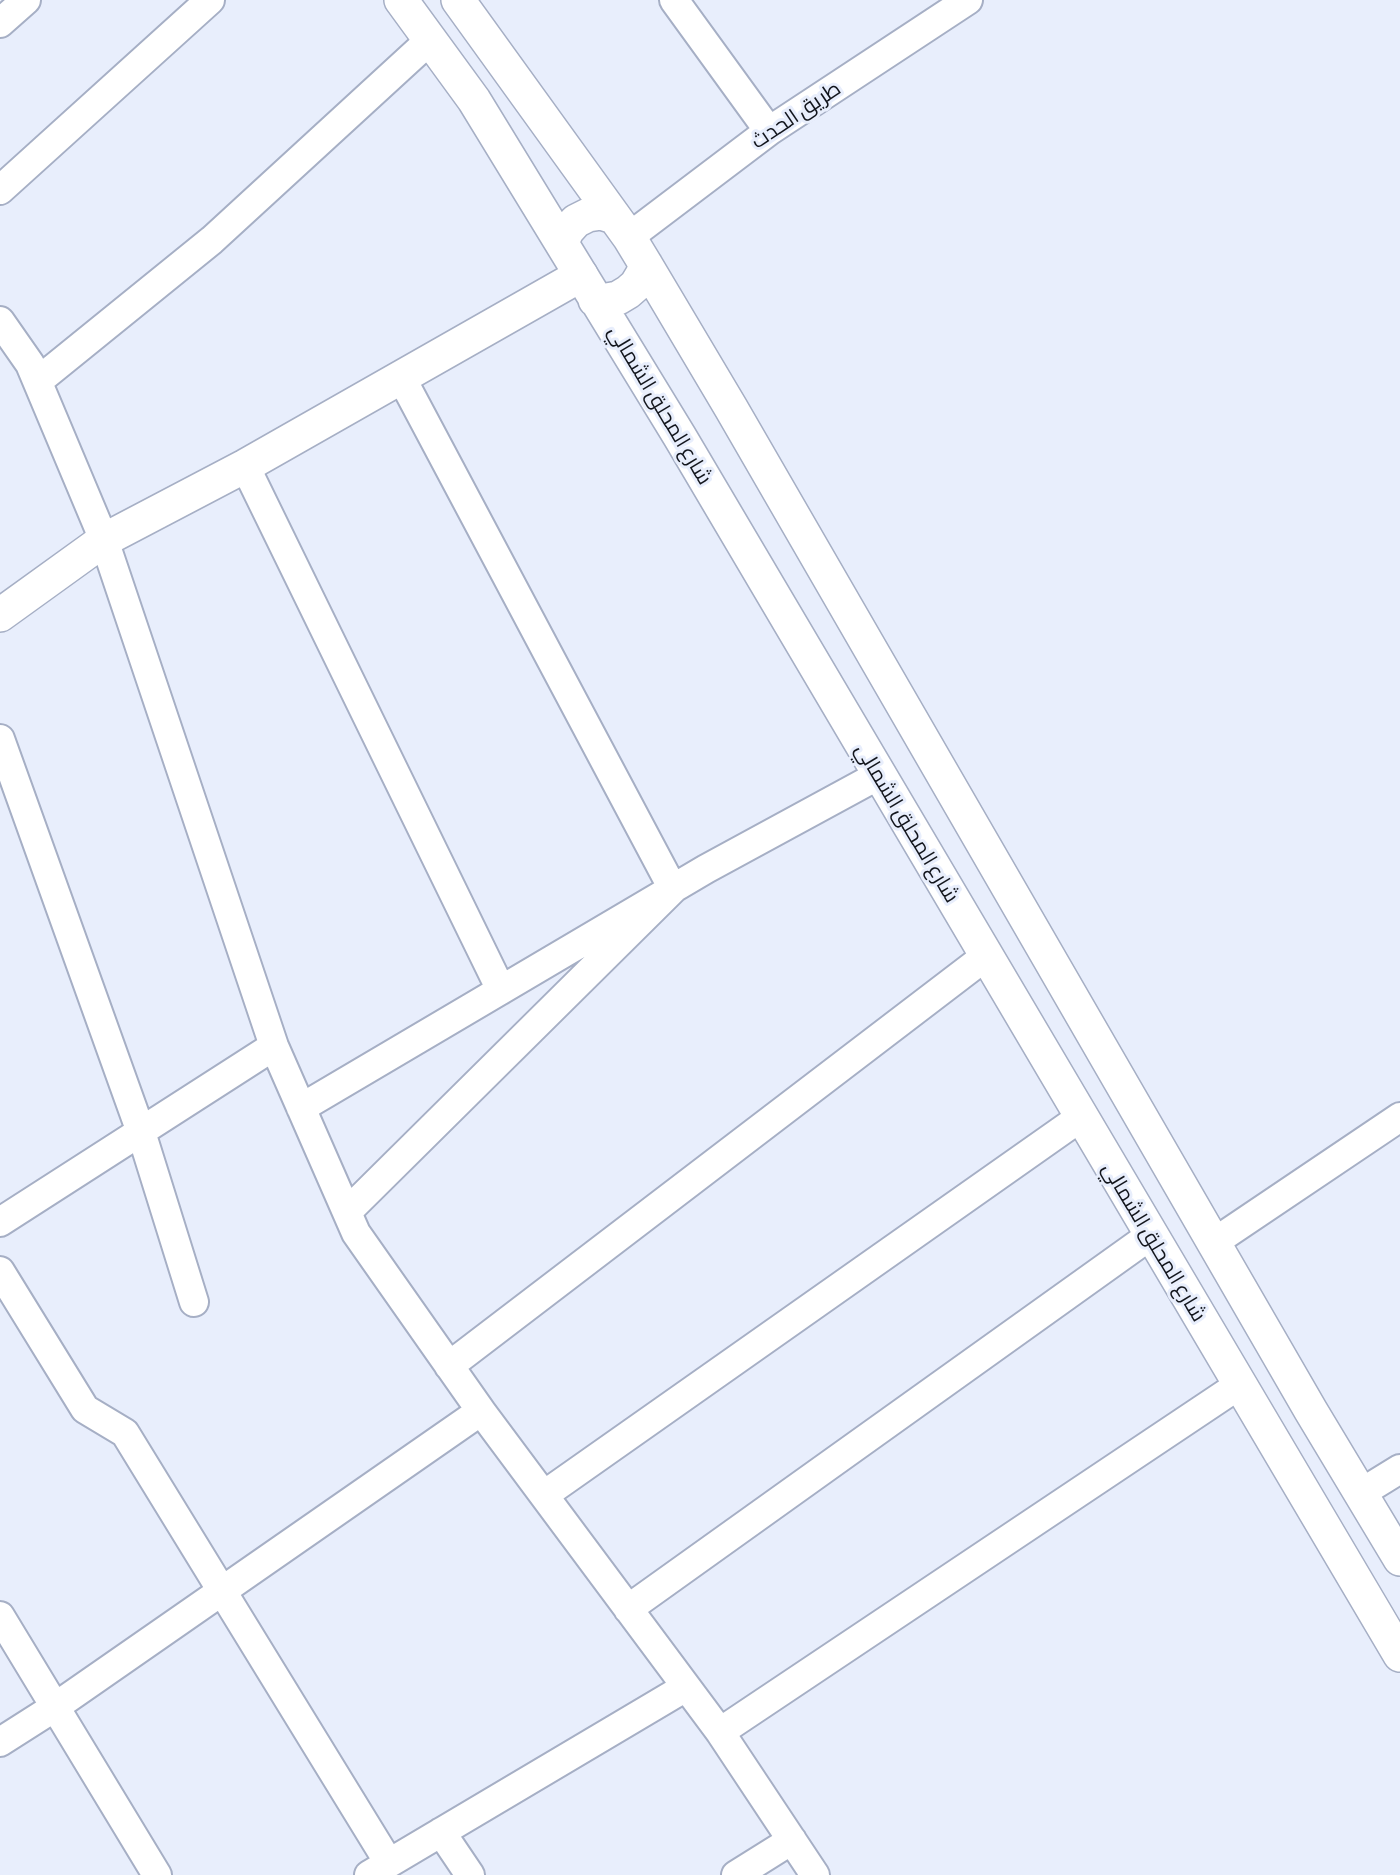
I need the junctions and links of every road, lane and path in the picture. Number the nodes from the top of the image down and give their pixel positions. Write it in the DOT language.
graph roads {
  1 [pos="26,0"];
  2 [pos="210,0"];
  3 [pos="401,0"];
  4 [pos="458,0"];
  5 [pos="674,0"];
  6 [pos="968,0"];
  7 [pos="0,23"];
  8 [pos="430,40"];
  9 [pos="769,131"];
  10 [pos="0,190"];
  11 [pos="621,227"];
  12 [pos="562,243"];
  13 [pos="646,265"];
  14 [pos="588,287"];
  15 [pos="0,321"];
  16 [pos="401,377"];
  17 [pos="38,381"];
  18 [pos="245,466"];
  19 [pos="104,540"];
  20 [pos="0,615"];
  21 [pos="0,739"];
  22 [pos="879,775"];
  23 [pos="673,889"];
  24 [pos="986,956"];
  25 [pos="501,990"];
  26 [pos="274,1046"];
  27 [pos="301,1108"];
  28 [pos="1081,1117"];
  29 [pos="1400,1117"];
  30 [pos="141,1132"];
  31 [pos="346,1212"];
  32 [pos="0,1222"];
  33 [pos="1151,1235"];
  34 [pos="1214,1244"];
  35 [pos="0,1271"];
  36 [pos="194,1302"];
  37 [pos="449,1366"];
  38 [pos="1239,1385"];
  39 [pos="482,1411"];
  40 [pos="1400,1469"];
  41 [pos="1361,1493"];
  42 [pos="543,1495"];
  43 [pos="1400,1559"];
  44 [pos="222,1591"];
  45 [pos="628,1609"];
  46 [pos="0,1616"];
  47 [pos="1400,1655"];
  48 [pos="686,1687"];
  49 [pos="55,1707"];
  50 [pos="720,1732"];
  51 [pos="0,1742"];
  52 [pos="441,1832"];
  53 [pos="792,1840"];
  54 [pos="379,1869"];
  55 [pos="157,1875"];
  56 [pos="470,1875"];
  57 [pos="736,1875"];
  58 [pos="815,1875"];
  1 -- 7 [label="street"];
  2 -- 10 [label="street"];
  3 -- 8 [label="main road, شارع المحلق الشمالي"];
  4 -- 11 [label="main road"];
  5 -- 9 [label="street"];
  6 -- 9 [label="street, طريق الحدث"];
  8 -- 12 [label="main road, شارع المحلق الشمالي"];
  8 -- 17 [label="street"];
  9 -- 11 [label="street, طريق الحدث"];
  11 -- 12 [label="main road"];
  11 -- 13 [label="main road"];
  12 -- 14 [label="main road, شارع المحلق الشمالي"];
  13 -- 14 [label="main road"];
  13 -- 34 [label="main road"];
  14 -- 16 [label="main road"];
  14 -- 22 [label="main road, شارع المحلق الشمالي"];
  15 -- 17 [label="street"];
  16 -- 18 [label="main road"];
  16 -- 23 [label="street"];
  17 -- 19 [label="street"];
  18 -- 19 [label="main road"];
  18 -- 25 [label="street"];
  19 -- 20 [label="main road"];
  19 -- 26 [label="street"];
  21 -- 30 [label="street"];
  22 -- 23 [label="street"];
  22 -- 24 [label="main road, شارع المحلق الشمالي"];
  23 -- 25 [label="street"];
  23 -- 31 [label="street"];
  24 -- 28 [label="main road, شارع المحلق الشمالي"];
  24 -- 37 [label="street"];
  25 -- 27 [label="street"];
  26 -- 27 [label="street"];
  26 -- 30 [label="street"];
  27 -- 31 [label="street"];
  28 -- 33 [label="main road, شارع المحلق الشمالي"];
  28 -- 42 [label="street"];
  29 -- 34 [label="street"];
  30 -- 32 [label="street"];
  30 -- 36 [label="street"];
  31 -- 37 [label="street"];
  33 -- 38 [label="main road, شارع المحلق الشمالي"];
  33 -- 45 [label="street"];
  34 -- 41 [label="main road"];
  35 -- 44 [label="street"];
  37 -- 39 [label="street"];
  38 -- 47 [label="main road, شارع المحلق الشمالي"];
  38 -- 50 [label="street"];
  39 -- 42 [label="street"];
  39 -- 44 [label="street"];
  40 -- 41 [label="street"];
  41 -- 43 [label="main road"];
  42 -- 45 [label="street"];
  44 -- 49 [label="street"];
  44 -- 54 [label="street"];
  45 -- 48 [label="street"];
  46 -- 49 [label="street"];
  48 -- 50 [label="street"];
  48 -- 52 [label="street"];
  49 -- 51 [label="street"];
  49 -- 55 [label="street"];
  50 -- 53 [label="street"];
  52 -- 54 [label="street"];
  52 -- 56 [label="street"];
  53 -- 57 [label="street"];
  53 -- 58 [label="street"];
}
